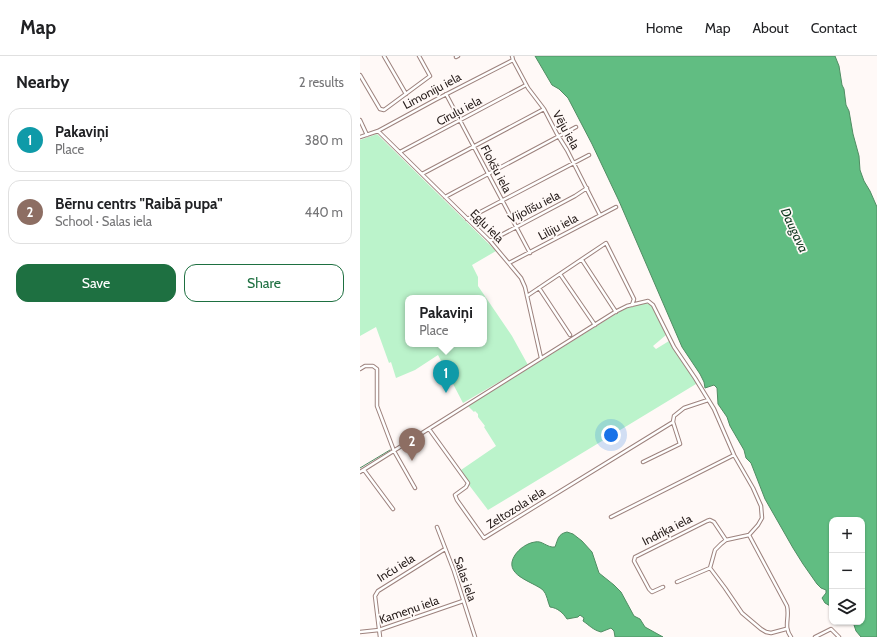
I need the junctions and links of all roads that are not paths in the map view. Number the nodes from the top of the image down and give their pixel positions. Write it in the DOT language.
graph roads {
  1 [pos="384,56"];
  2 [pos="419,56"];
  3 [pos="512,56"];
  4 [pos="513,60"];
  5 [pos="360,75"];
  6 [pos="526,85"];
  7 [pos="406,94"];
  8 [pos="446,94"];
  9 [pos="544,109"];
  10 [pos="360,120"];
  11 [pos="460,120"];
  12 [pos="576,126"];
  13 [pos="378,132"];
  14 [pos="367,135"];
  15 [pos="558,136"];
  16 [pos="360,137"];
  17 [pos="474,147"];
  18 [pos="400,152"];
  19 [pos="589,154"];
  20 [pos="574,162"];
  21 [pos="422,174"];
  22 [pos="488,174"];
  23 [pos="587,188"];
  24 [pos="445,197"];
  25 [pos="502,200"];
  26 [pos="616,207"];
  27 [pos="600,215"];
  28 [pos="467,219"];
  29 [pos="516,227"];
  30 [pos="490,241"];
  31 [pos="530,253"];
  32 [pos="582,260"];
  33 [pos="509,263"];
  34 [pos="560,274"];
  35 [pos="539,288"];
  36 [pos="527,296"];
  37 [pos="632,305"];
  38 [pos="616,312"];
  39 [pos="595,325"];
  40 [pos="570,335"];
  41 [pos="541,358"];
  42 [pos="360,369"];
  43 [pos="708,400"];
  44 [pos="673,422"];
  45 [pos="429,429"];
  46 [pos="394,451"];
  47 [pos="734,455"];
  48 [pos="643,462"];
  49 [pos="364,470"];
  50 [pos="360,472"];
  51 [pos="415,488"];
  52 [pos="393,509"];
  53 [pos="610,517"];
  54 [pos="437,527"];
  55 [pos="749,535"];
  56 [pos="726,540"];
  57 [pos="445,549"];
  58 [pos="710,568"];
  59 [pos="677,582"];
  60 [pos="663,587"];
  61 [pos="464,601"];
  62 [pos="786,629"];
  63 [pos="379,630"];
  64 [pos="360,632"];
  65 [pos="380,637"];
  66 [pos="475,637"];
  67 [pos="791,637"];
  68 [pos="815,637"];
  69 [pos="839,637"];
  1 -- 7 [label="street"];
  2 -- 7 [label="street"];
  3 -- 4 [label="street, Vēju iela"];
  4 -- 6 [label="street, Vēju iela"];
  4 -- 8 [label="street, Limoniju iela"];
  5 -- 7 [label="street"];
  6 -- 9 [label="street, Vēju iela"];
  6 -- 11 [label="street, Cīruļu iela"];
  8 -- 11 [label="street, Flokšu iela"];
  8 -- 13 [label="street, Limoniju iela"];
  9 -- 15 [label="street, Vēju iela"];
  9 -- 17 [label="street"];
  10 -- 14 [label="street"];
  11 -- 17 [label="street, Flokšu iela"];
  11 -- 18 [label="street, Cīruļu iela"];
  12 -- 15 [label="street"];
  13 -- 14 [label="street, Limoniju iela"];
  13 -- 18 [label="street, Egļu iela"];
  14 -- 16 [label="street, Limoniju iela"];
  15 -- 20 [label="street, Vēju iela"];
  15 -- 22 [label="street"];
  17 -- 21 [label="street"];
  17 -- 22 [label="street, Flokšu iela"];
  18 -- 21 [label="street, Egļu iela"];
  19 -- 20 [label="street"];
  20 -- 23 [label="street, Vēju iela"];
  20 -- 25 [label="street"];
  21 -- 24 [label="street, Egļu iela"];
  22 -- 24 [label="street"];
  22 -- 25 [label="street, Flokšu iela"];
  23 -- 27 [label="street, Vēju iela"];
  23 -- 29 [label="street, Vijolīšu iela"];
  24 -- 28 [label="street, Egļu iela"];
  25 -- 28 [label="street"];
  25 -- 29 [label="street, Flokšu iela"];
  26 -- 27 [label="street, Liliju iela"];
  27 -- 31 [label="street, Liliju iela"];
  28 -- 30 [label="street, Egļu iela"];
  29 -- 30 [label="street, Vijolīšu iela"];
  29 -- 31 [label="street, Flokšu iela"];
  30 -- 33 [label="street, Egļu iela"];
  31 -- 33 [label="street, Liliju iela"];
  32 -- 34 [label="street"];
  32 -- 37 [label="street"];
  32 -- 38 [label="street"];
  33 -- 36 [label="street, Egļu iela"];
  34 -- 35 [label="street"];
  34 -- 39 [label="street"];
  35 -- 36 [label="street"];
  35 -- 40 [label="street"];
  36 -- 41 [label="street, Egļu iela"];
  37 -- 38 [label="street"];
  37 -- 43 [label="street"];
  38 -- 39 [label="street"];
  39 -- 41 [label="street"];
  41 -- 45 [label="street"];
  42 -- 46 [label="street"];
  43 -- 44 [label="street"];
  43 -- 47 [label="street"];
  44 -- 45 [label="street, Zeltozola iela"];
  44 -- 48 [label="street"];
  45 -- 46 [label="street"];
  46 -- 49 [label="street"];
  46 -- 51 [label="street"];
  47 -- 53 [label="street"];
  47 -- 55 [label="street"];
  49 -- 50 [label="street"];
  49 -- 52 [label="street"];
  54 -- 57 [label="street, Salas iela"];
  55 -- 56 [label="street"];
  55 -- 62 [label="street"];
  56 -- 58 [label="street"];
  56 -- 60 [label="street, Indriķa iela"];
  57 -- 61 [label="street, Salas iela"];
  57 -- 63 [label="street, Inču iela"];
  58 -- 59 [label="street"];
  58 -- 62 [label="street"];
  61 -- 63 [label="street, Kameņu iela"];
  61 -- 66 [label="street, Salas iela"];
  62 -- 67 [label="street"];
  63 -- 64 [label="street, Kameņu iela"];
  63 -- 65 [label="street, Inču iela"];
  68 -- 69 [label="street"];
}
